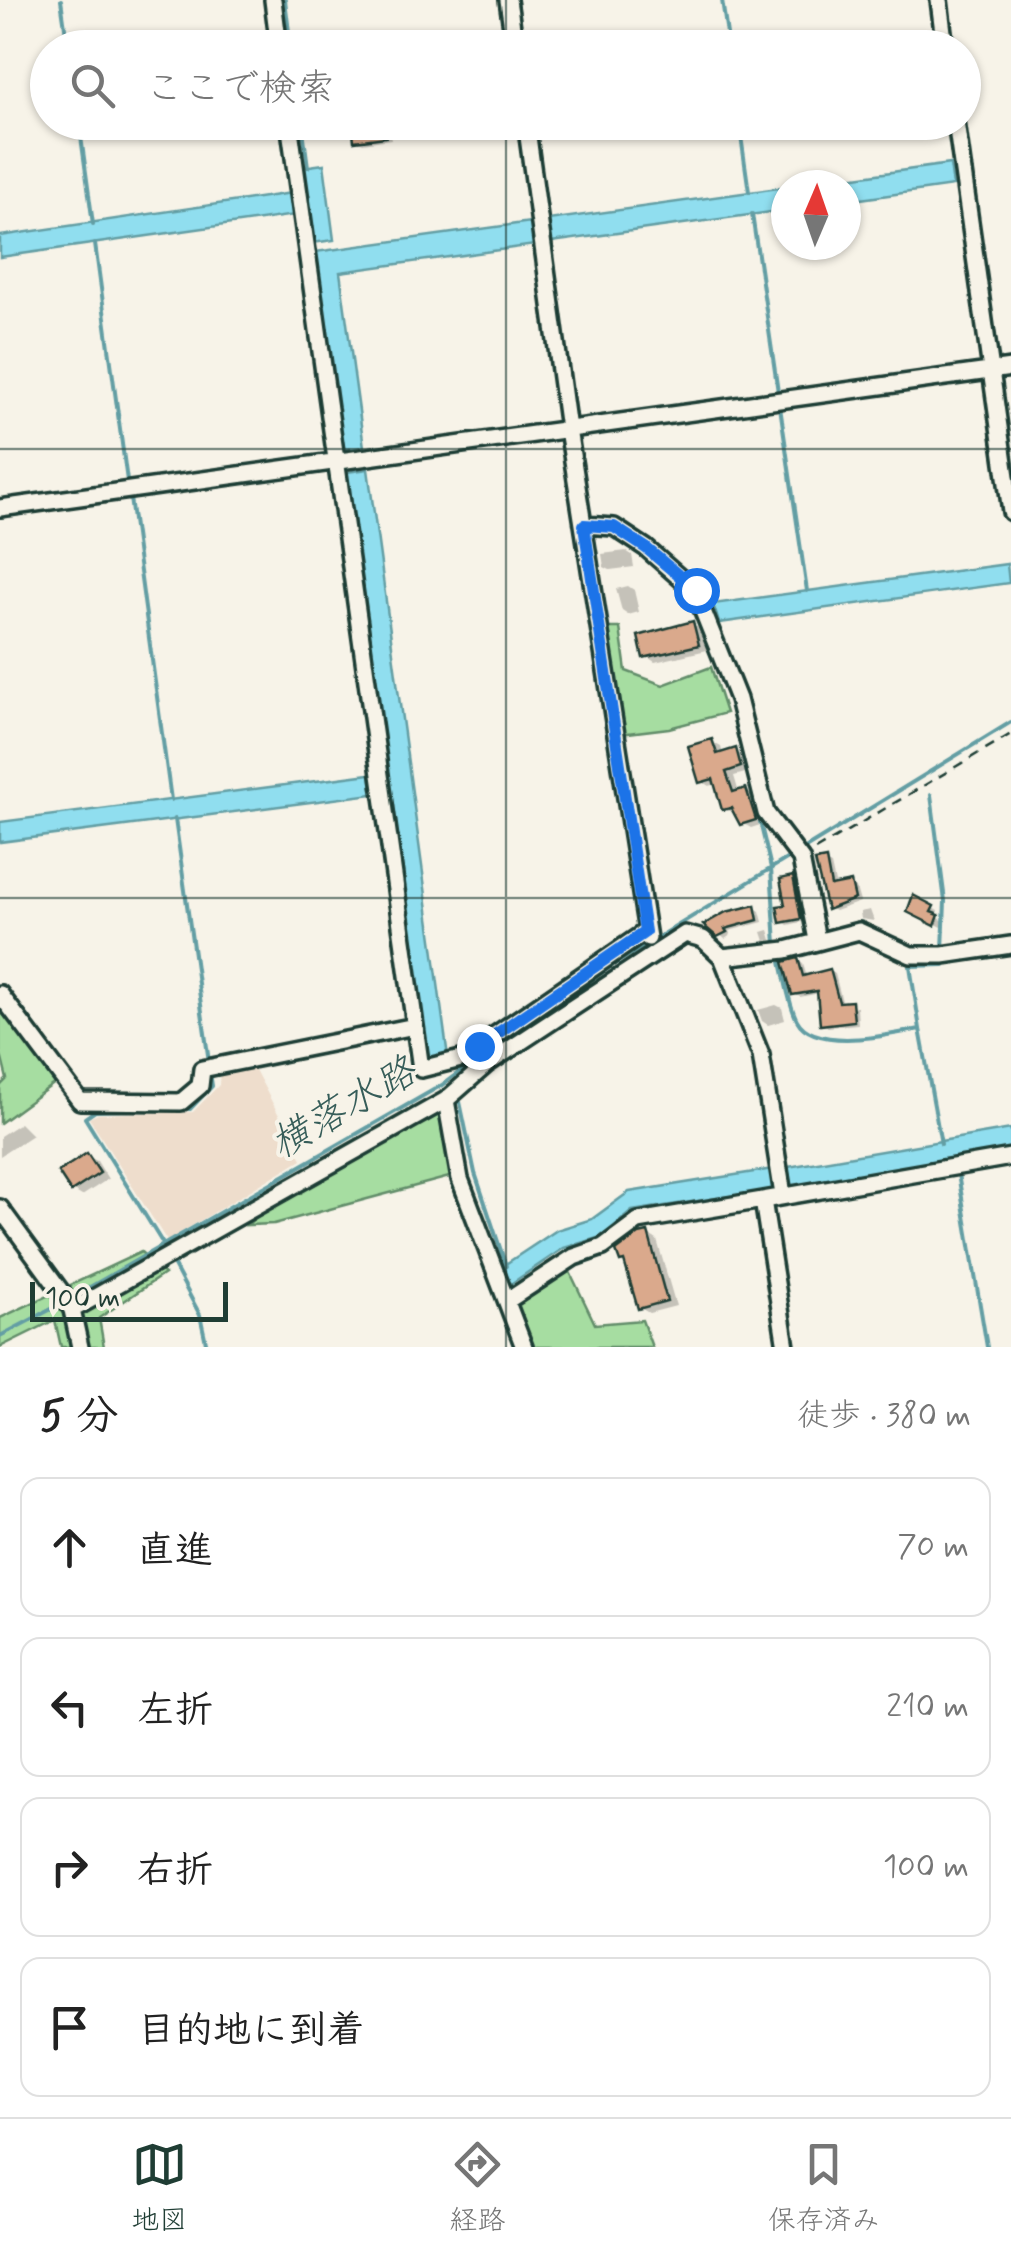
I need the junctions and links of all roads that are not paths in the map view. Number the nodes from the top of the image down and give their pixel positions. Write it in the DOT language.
graph roads {
  1 [pos="272,0"];
  2 [pos="508,0"];
  3 [pos="939,0"];
  4 [pos="276,30"];
  5 [pos="512,30"];
  6 [pos="943,30"];
  7 [pos="292,140"];
  8 [pos="529,140"];
  9 [pos="959,140"];
  10 [pos="1011,368"];
  11 [pos="990,371"];
  12 [pos="568,430"];
  13 [pos="349,460"];
  14 [pos="0,508"];
  15 [pos="1011,512"];
  16 [pos="584,525"];
  17 [pos="645,932"];
  18 [pos="817,940"];
  19 [pos="1011,945"];
  20 [pos="654,951"];
  21 [pos="722,958"];
  22 [pos="0,994"];
  23 [pos="415,1026"];
  24 [pos="479,1046"];
  25 [pos="487,1064"];
  26 [pos="446,1100"];
  27 [pos="1011,1157"];
  28 [pos="782,1183"];
  29 [pos="763,1200"];
  30 [pos="0,1208"];
  31 [pos="507,1301"];
  32 [pos="72,1310"];
  33 [pos="80,1347"];
  34 [pos="524,1347"];
  35 [pos="786,1347"];
  1 -- 4 [label="street"];
  2 -- 5 [label="street"];
  3 -- 6 [label="street"];
  7 -- 13 [label="street"];
  8 -- 12 [label="street"];
  9 -- 11 [label="street"];
  10 -- 11 [label="street"];
  11 -- 12 [label="street"];
  11 -- 15 [label="street"];
  12 -- 13 [label="street"];
  12 -- 16 [label="street"];
  13 -- 14 [label="street"];
  13 -- 23 [label="street"];
  16 -- 17 [label="street"];
  16 -- 18 [label="street"];
  17 -- 20 [label="street"];
  17 -- 24 [label="street"];
  18 -- 19 [label="street"];
  18 -- 21 [label="street"];
  20 -- 21 [label="street"];
  20 -- 25 [label="street"];
  21 -- 28 [label="street"];
  22 -- 23 [label="street"];
  23 -- 24 [label="street"];
  24 -- 25 [label="street"];
  25 -- 26 [label="street"];
  26 -- 31 [label="street"];
  26 -- 32 [label="street"];
  27 -- 28 [label="street"];
  28 -- 29 [label="street"];
  29 -- 31 [label="street"];
  29 -- 35 [label="street"];
  30 -- 32 [label="street"];
  31 -- 34 [label="street"];
  32 -- 33 [label="street"];
}
